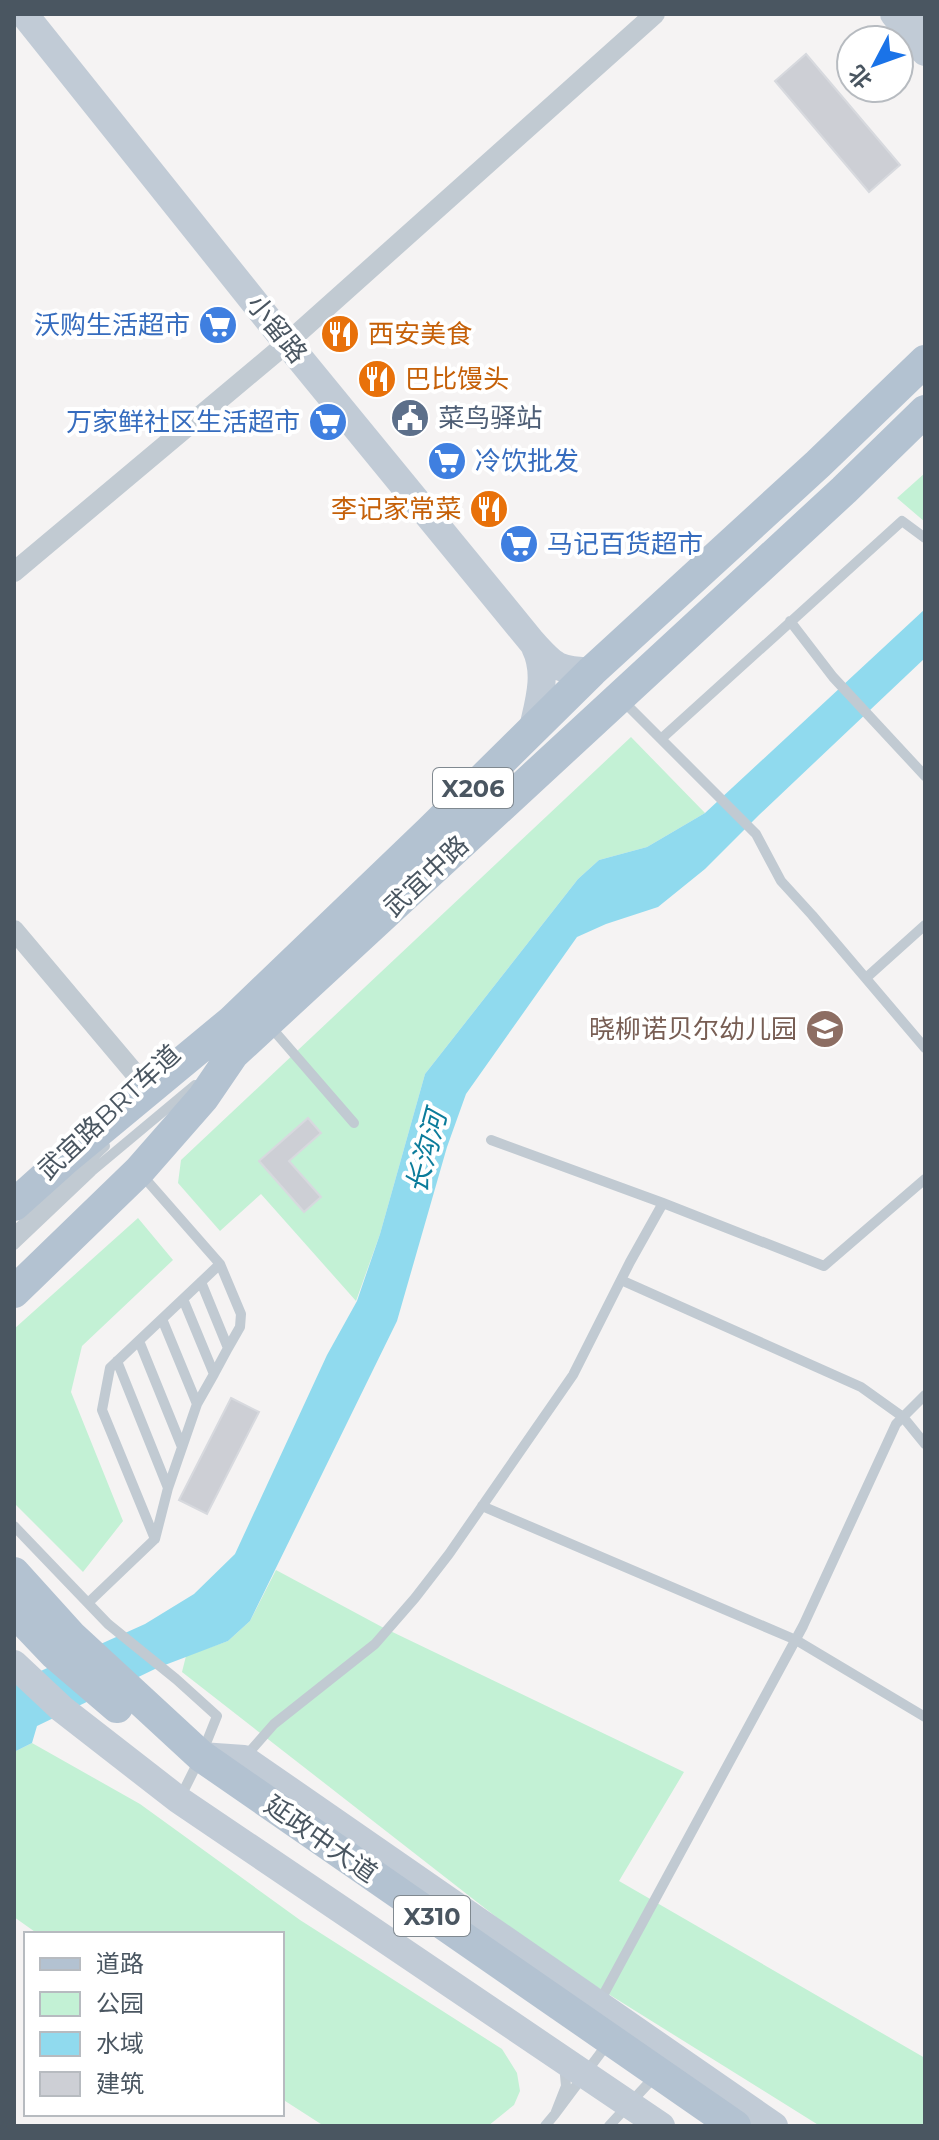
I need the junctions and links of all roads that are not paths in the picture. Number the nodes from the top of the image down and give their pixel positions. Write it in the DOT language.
graph roads {
  1 [pos="655,14"];
  2 [pos="894,14"];
  3 [pos="23,17"];
  4 [pos="925,52"];
  5 [pos="287,343"];
  6 [pos="925,361"];
  7 [pos="925,411"];
  8 [pos="925,538"];
  9 [pos="14,572"];
  10 [pos="790,621"];
  11 [pos="532,642"];
  12 [pos="592,671"];
  13 [pos="620,698"];
  14 [pos="533,728"];
  15 [pos="661,739"];
  16 [pos="925,776"];
  17 [pos="925,925"];
  18 [pos="14,930"];
  19 [pos="866,978"];
  20 [pos="267,1022"];
  21 [pos="925,1048"];
  22 [pos="233,1054"];
  23 [pos="149,1096"];
  24 [pos="354,1123"];
  25 [pos="117,1134"];
  26 [pos="491,1140"];
  27 [pos="139,1171"];
  28 [pos="925,1179"];
  29 [pos="663,1203"];
  30 [pos="14,1205"];
  31 [pos="14,1232"];
  32 [pos="14,1245"];
  33 [pos="220,1264"];
  34 [pos="621,1280"];
  35 [pos="201,1282"];
  36 [pos="14,1292"];
  37 [pos="183,1299"];
  38 [pos="162,1319"];
  39 [pos="139,1341"];
  40 [pos="228,1348"];
  41 [pos="117,1361"];
  42 [pos="214,1374"];
  43 [pos="925,1395"];
  44 [pos="197,1404"];
  45 [pos="903,1417"];
  46 [pos="925,1444"];
  47 [pos="182,1447"];
  48 [pos="168,1488"];
  49 [pos="482,1506"];
  50 [pos="14,1526"];
  51 [pos="155,1539"];
  52 [pos="14,1573"];
  53 [pos="88,1603"];
  54 [pos="14,1611"];
  55 [pos="796,1640"];
  56 [pos="62,1644"];
  57 [pos="17,1667"];
  58 [pos="925,1717"];
  59 [pos="244,1759"];
  60 [pos="190,1777"];
  61 [pos="598,2004"];
  62 [pos="596,2050"];
  63 [pos="651,2080"];
  64 [pos="555,2114"];
  65 [pos="545,2126"];
  66 [pos="609,2126"];
  67 [pos="661,2126"];
  68 [pos="701,2126"];
  69 [pos="735,2126"];
  70 [pos="774,2126"];
  1 -- 5 [label="street"];
  2 -- 4 [label="street"];
  3 -- 5 [label="street, 小留路"];
  5 -- 9 [label="street"];
  5 -- 11 [label="street, 小留路"];
  6 -- 12 [label="main road, 武宜中路 / X206"];
  7 -- 13 [label="main road, 武宜中路 / X206"];
  8 -- 10 [label="lane"];
  10 -- 15 [label="lane"];
  10 -- 16 [label="lane"];
  11 -- 12 [label="street, 小留路"];
  11 -- 14 [label="street, 小留路"];
  12 -- 14 [label="main road, 武宜中路 / X206"];
  13 -- 15 [label="lane"];
  13 -- 20 [label="main road, 武宜中路 / X206"];
  14 -- 23 [label="main road, 武宜中路 / X206"];
  15 -- 19 [label="lane"];
  17 -- 19 [label="lane"];
  18 -- 23 [label="street"];
  19 -- 21 [label="lane"];
  20 -- 22 [label="main road, 武宜中路 / X206"];
  20 -- 24 [label="lane"];
  22 -- 27 [label="main road, 武宜中路 / X206"];
  22 -- 32 [label="lane, 武宜路BRT车道"];
  23 -- 30 [label="main road, 武宜中路 / X206"];
  25 -- 31 [label="lane, 武宜路BRT车道"];
  26 -- 29 [label="lane"];
  27 -- 33 [label="lane"];
  27 -- 36 [label="main road, 武宜中路 / X206"];
  28 -- 29 [label="lane"];
  29 -- 34 [label="lane"];
  33 -- 35 [label="lane"];
  33 -- 40 [label="lane"];
  34 -- 45 [label="lane"];
  34 -- 49 [label="lane"];
  35 -- 37 [label="lane"];
  35 -- 40 [label="lane"];
  37 -- 38 [label="lane"];
  37 -- 42 [label="lane"];
  38 -- 39 [label="lane"];
  38 -- 44 [label="lane"];
  39 -- 41 [label="lane"];
  39 -- 47 [label="lane"];
  40 -- 42 [label="lane"];
  41 -- 48 [label="lane"];
  41 -- 51 [label="lane"];
  42 -- 44 [label="lane"];
  43 -- 45 [label="lane"];
  44 -- 47 [label="lane"];
  45 -- 46 [label="lane"];
  45 -- 55 [label="lane"];
  47 -- 48 [label="lane"];
  48 -- 51 [label="lane"];
  49 -- 55 [label="lane"];
  49 -- 59 [label="lane"];
  50 -- 53 [label="lane"];
  51 -- 53 [label="lane"];
  52 -- 56 [label="main road, 延政中大道"];
  53 -- 60 [label="lane"];
  54 -- 56 [label="main road, 延政中大道"];
  55 -- 58 [label="lane"];
  55 -- 61 [label="lane"];
  56 -- 60 [label="main road, 延政中大道"];
  57 -- 60 [label="street"];
  59 -- 60 [label="street"];
  59 -- 61 [label="street"];
  60 -- 62 [label="main road, 延政中大道 / X310"];
  61 -- 62 [label="street"];
  62 -- 63 [label="main road, 延政中大道 / X310"];
  62 -- 64 [label="lane"];
  62 -- 64 [label="lane"];
  63 -- 66 [label="lane"];
  63 -- 67 [label="street"];
  63 -- 68 [label="main road, 延政中大道 / X310"];
  63 -- 69 [label="main road, 延政中大道 / X310"];
  63 -- 70 [label="street"];
  64 -- 65 [label="lane"];
}
